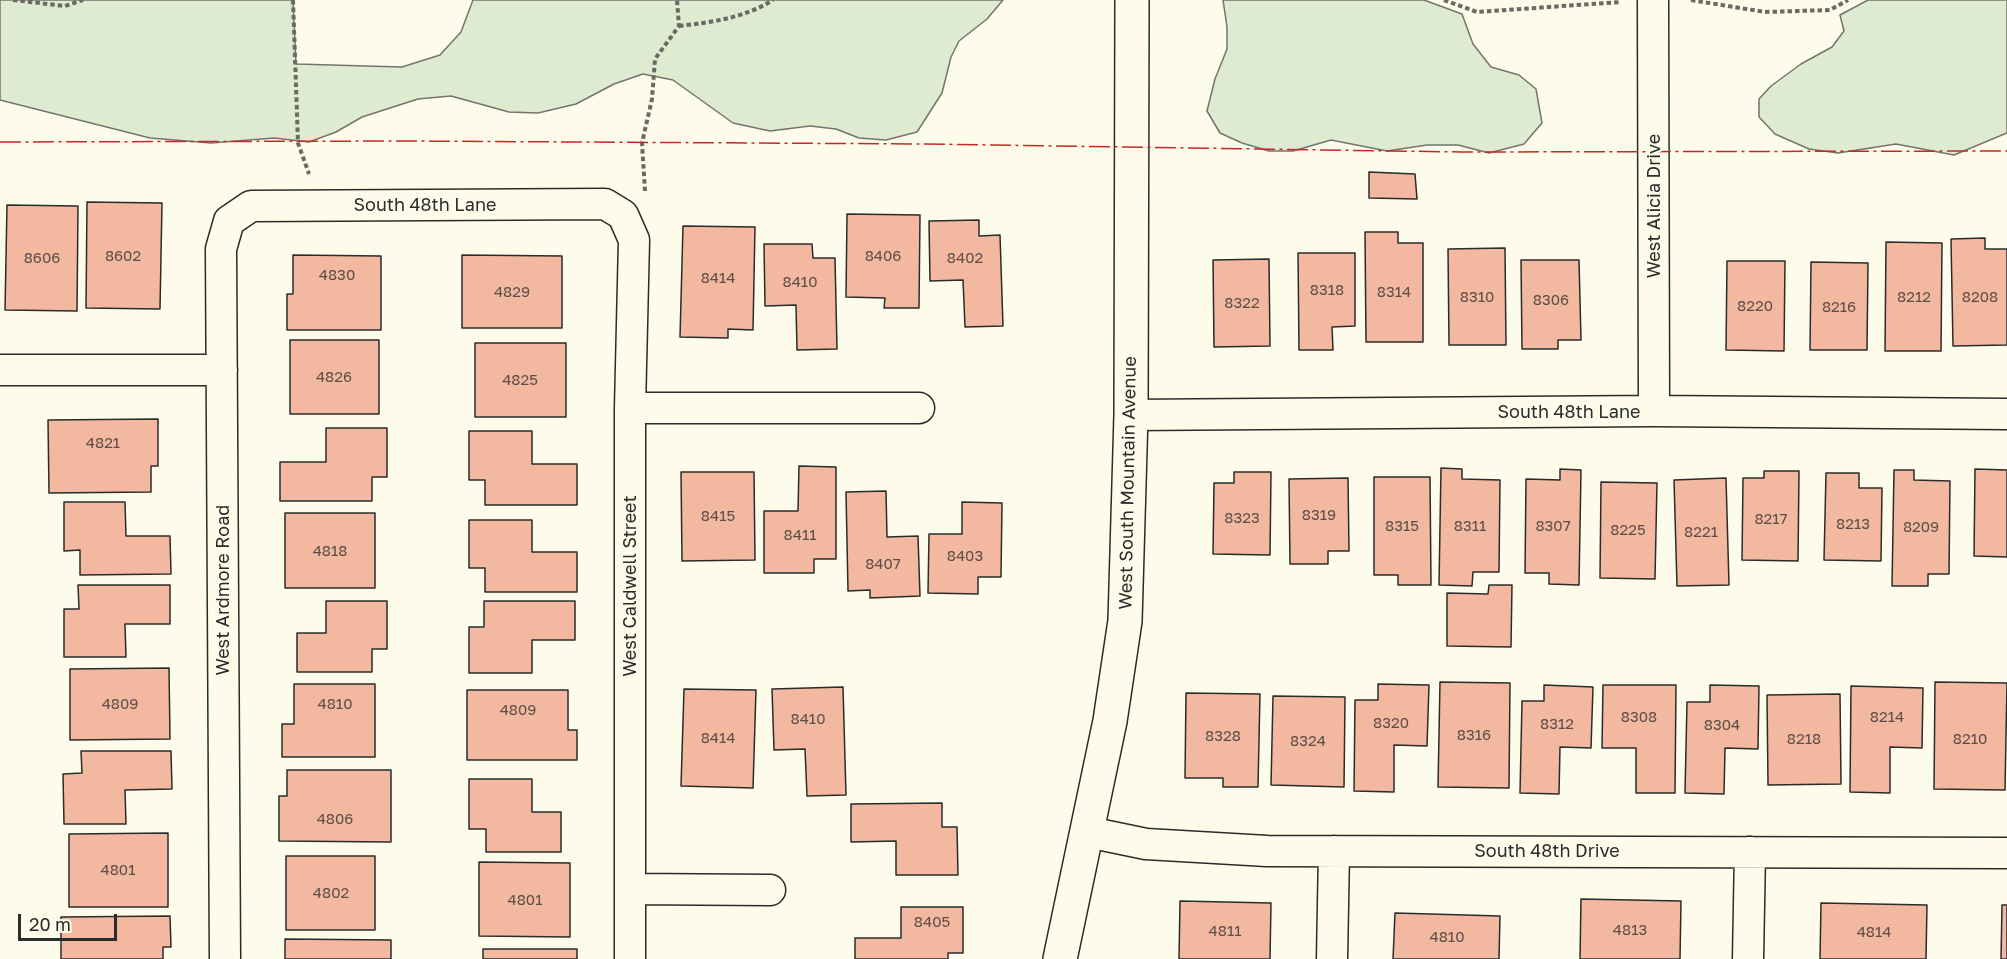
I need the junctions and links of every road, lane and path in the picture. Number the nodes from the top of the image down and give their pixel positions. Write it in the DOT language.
graph roads {
  1 [pos="13,0"];
  2 [pos="83,0"];
  3 [pos="293,0"];
  4 [pos="677,0"];
  5 [pos="773,0"];
  6 [pos="1132,0"];
  7 [pos="1444,0"];
  8 [pos="1629,0"];
  9 [pos="1653,0"];
  10 [pos="1691,0"];
  11 [pos="1848,0"];
  12 [pos="679,26"];
  13 [pos="314,206"];
  14 [pos="622,215"];
  15 [pos="229,222"];
  16 [pos="0,370"];
  17 [pos="222,370"];
  18 [pos="630,408"];
  19 [pos="920,408"];
  20 [pos="1654,411"];
  21 [pos="2007,414"];
  22 [pos="1131,415"];
  23 [pos="1088,832"];
  24 [pos="1335,850"];
  25 [pos="1750,852"];
  26 [pos="2007,853"];
  27 [pos="631,889"];
  28 [pos="770,890"];
  29 [pos="225,959"];
  30 [pos="630,959"];
  31 [pos="1060,959"];
  32 [pos="1332,959"];
  33 [pos="1748,959"];
  1 -- 2 [label="path"];
  3 -- 13 [label="path"];
  4 -- 12 [label="path"];
  5 -- 12 [label="path"];
  6 -- 22 [label="street, West South Mountain Avenue"];
  7 -- 8 [label="path"];
  9 -- 20 [label="street, West Alicia Drive"];
  10 -- 11 [label="path"];
  12 -- 14 [label="path"];
  13 -- 14 [label="street, South 48th Lane"];
  13 -- 15 [label="street, South 48th Lane"];
  14 -- 18 [label="street, West Caldwell Street"];
  15 -- 17 [label="street, West Ardmore Road"];
  16 -- 17 [label="street"];
  17 -- 29 [label="street, West Ardmore Road"];
  18 -- 19 [label="street"];
  18 -- 27 [label="street, West Caldwell Street"];
  20 -- 21 [label="street, South 48th Lane"];
  20 -- 22 [label="street, South 48th Lane"];
  22 -- 23 [label="street, West South Mountain Avenue"];
  23 -- 24 [label="street, South 48th Drive"];
  23 -- 31 [label="street, West South Mountain Avenue"];
  24 -- 25 [label="street, South 48th Drive"];
  24 -- 32 [label="street"];
  25 -- 26 [label="street, South 48th Drive"];
  25 -- 33 [label="street"];
  27 -- 28 [label="street"];
  27 -- 30 [label="street, West Caldwell Street"];
}
